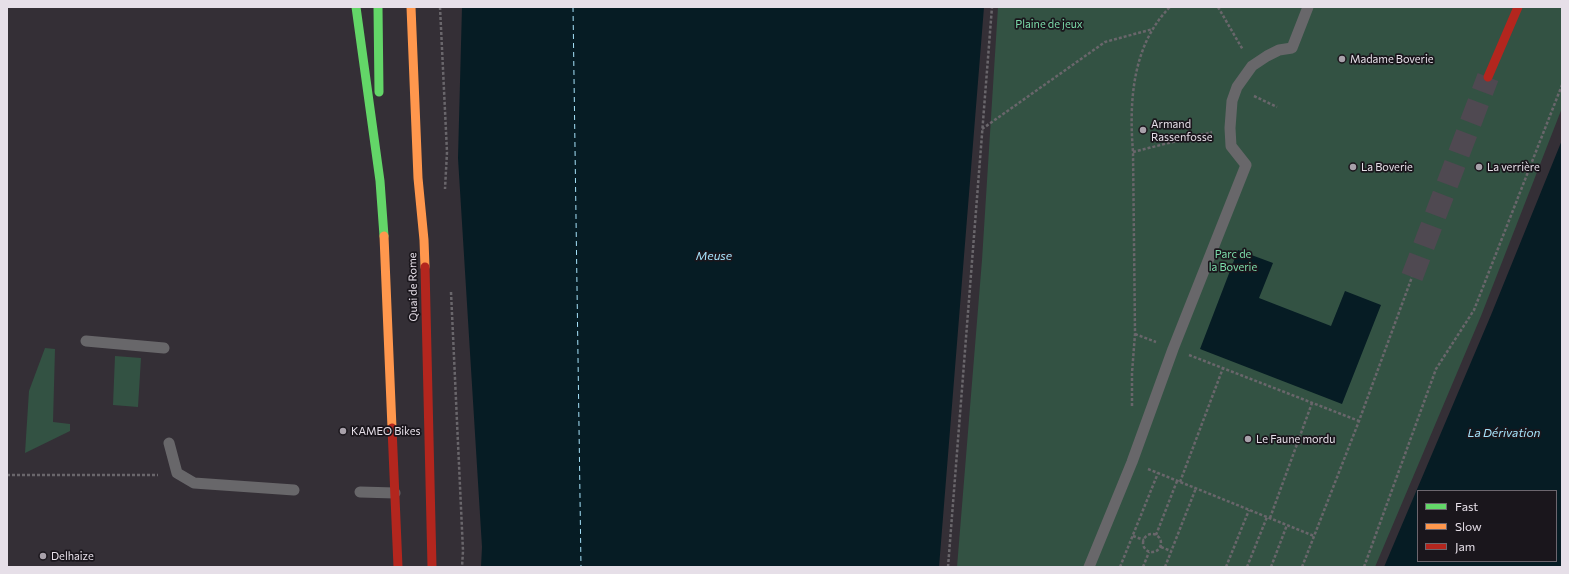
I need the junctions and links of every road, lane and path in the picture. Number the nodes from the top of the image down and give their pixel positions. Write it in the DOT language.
graph roads {
  1 [pos="356,7"];
  2 [pos="378,7"];
  3 [pos="410,7"];
  4 [pos="440,7"];
  5 [pos="992,7"];
  6 [pos="1170,7"];
  7 [pos="1218,7"];
  8 [pos="1308,7"];
  9 [pos="1518,7"];
  10 [pos="1153,29"];
  11 [pos="1252,66"];
  12 [pos="1488,77"];
  13 [pos="1562,85"];
  14 [pos="1254,96"];
  15 [pos="1277,107"];
  16 [pos="1230,128"];
  17 [pos="982,130"];
  18 [pos="1133,152"];
  19 [pos="380,181"];
  20 [pos="444,194"];
  21 [pos="1412,277"];
  22 [pos="450,286"];
  23 [pos="1135,334"];
  24 [pos="86,341"];
  25 [pos="164,348"];
  26 [pos="1173,349"];
  27 [pos="1223,368"];
  28 [pos="1312,404"];
  29 [pos="1132,410"];
  30 [pos="1359,422"];
  31 [pos="169,443"];
  32 [pos="176,473"];
  33 [pos="7,475"];
  34 [pos="1179,481"];
  35 [pos="1196,488"];
  36 [pos="294,490"];
  37 [pos="360,492"];
  38 [pos="396,493"];
  39 [pos="1249,510"];
  40 [pos="1268,518"];
  41 [pos="1288,525"];
  42 [pos="1156,535"];
  43 [pos="1133,536"];
  44 [pos="1314,536"];
  45 [pos="1144,540"];
  46 [pos="1161,547"];
  47 [pos="1171,551"];
  48 [pos="1149,552"];
  49 [pos="398,567"];
  50 [pos="432,567"];
  51 [pos="462,567"];
  52 [pos="948,567"];
  53 [pos="1089,567"];
  54 [pos="1120,567"];
  55 [pos="1143,567"];
  56 [pos="1165,567"];
  57 [pos="1226,567"];
  58 [pos="1247,567"];
  59 [pos="1271,567"];
  60 [pos="1302,567"];
  61 [pos="1364,567"];
  1 -- 19 [label="main road"];
  2 -- 19 [label="main road"];
  3 -- 50 [label="main road, Quai de Rome"];
  4 -- 20 [label="path"];
  5 -- 17 [label="path"];
  6 -- 10 [label="path"];
  7 -- 11 [label="path"];
  8 -- 11 [label="lane"];
  9 -- 12 [label="main road"];
  10 -- 17 [label="path"];
  10 -- 18 [label="path"];
  11 -- 16 [label="lane"];
  13 -- 61 [label="path"];
  14 -- 15 [label="path"];
  16 -- 18 [label="path"];
  16 -- 26 [label="lane"];
  17 -- 52 [label="path"];
  18 -- 23 [label="path"];
  19 -- 38 [label="main road"];
  21 -- 30 [label="path"];
  22 -- 51 [label="path"];
  23 -- 26 [label="path"];
  23 -- 29 [label="path"];
  24 -- 25 [label="lane"];
  26 -- 27 [label="path"];
  26 -- 53 [label="lane"];
  27 -- 28 [label="path"];
  27 -- 34 [label="path"];
  28 -- 30 [label="path"];
  28 -- 40 [label="path"];
  30 -- 44 [label="path"];
  31 -- 32 [label="lane"];
  32 -- 33 [label="path"];
  32 -- 36 [label="lane"];
  34 -- 35 [label="path"];
  34 -- 42 [label="path"];
  34 -- 43 [label="path"];
  35 -- 39 [label="path"];
  35 -- 47 [label="path"];
  37 -- 38 [label="lane"];
  38 -- 49 [label="main road"];
  39 -- 40 [label="path"];
  39 -- 57 [label="path"];
  40 -- 41 [label="path"];
  40 -- 58 [label="path"];
  41 -- 44 [label="path"];
  41 -- 59 [label="path"];
  42 -- 45 [label="path"];
  42 -- 46 [label="path"];
  43 -- 45 [label="path"];
  43 -- 54 [label="path"];
  44 -- 60 [label="path"];
  45 -- 48 [label="path"];
  46 -- 47 [label="path"];
  46 -- 48 [label="path"];
  47 -- 56 [label="path"];
  48 -- 55 [label="path"];
}
